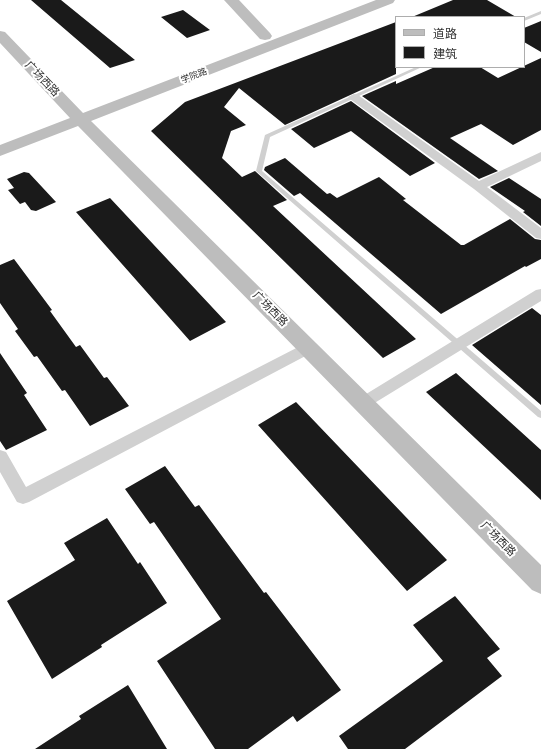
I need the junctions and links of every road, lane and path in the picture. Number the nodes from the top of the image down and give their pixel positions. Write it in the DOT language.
graph roads {
  1 [pos="231,0"];
  2 [pos="358,0"];
  3 [pos="388,0"];
  4 [pos="541,12"];
  5 [pos="525,20"];
  6 [pos="0,34"];
  7 [pos="265,36"];
  8 [pos="418,68"];
  9 [pos="354,97"];
  10 [pos="77,115"];
  11 [pos="0,138"];
  12 [pos="0,151"];
  13 [pos="541,156"];
  14 [pos="478,186"];
  15 [pos="541,235"];
  16 [pos="541,294"];
  17 [pos="460,344"];
  18 [pos="308,348"];
  19 [pos="363,403"];
  20 [pos="541,414"];
  21 [pos="0,457"];
  22 [pos="541,582"];
  1 -- 7 [label="main road"];
  2 -- 7 [label="main road, 学院路"];
  3 -- 10 [label="main road, 学院路"];
  4 -- 5 [label="lane"];
  6 -- 10 [label="main road, 广场西路"];
  7 -- 10 [label="main road, 学院路"];
  8 -- 9 [label="lane"];
  9 -- 14 [label="street"];
  9 -- 17 [label="lane"];
  10 -- 11 [label="main road, 学院路"];
  10 -- 12 [label="main road, 学院路"];
  10 -- 18 [label="main road, 广场西路"];
  13 -- 14 [label="street"];
  14 -- 15 [label="street"];
  16 -- 17 [label="street"];
  17 -- 19 [label="street"];
  17 -- 20 [label="lane"];
  18 -- 19 [label="main road, 广场西路"];
  18 -- 21 [label="street"];
  19 -- 22 [label="main road, 广场西路"];
}
